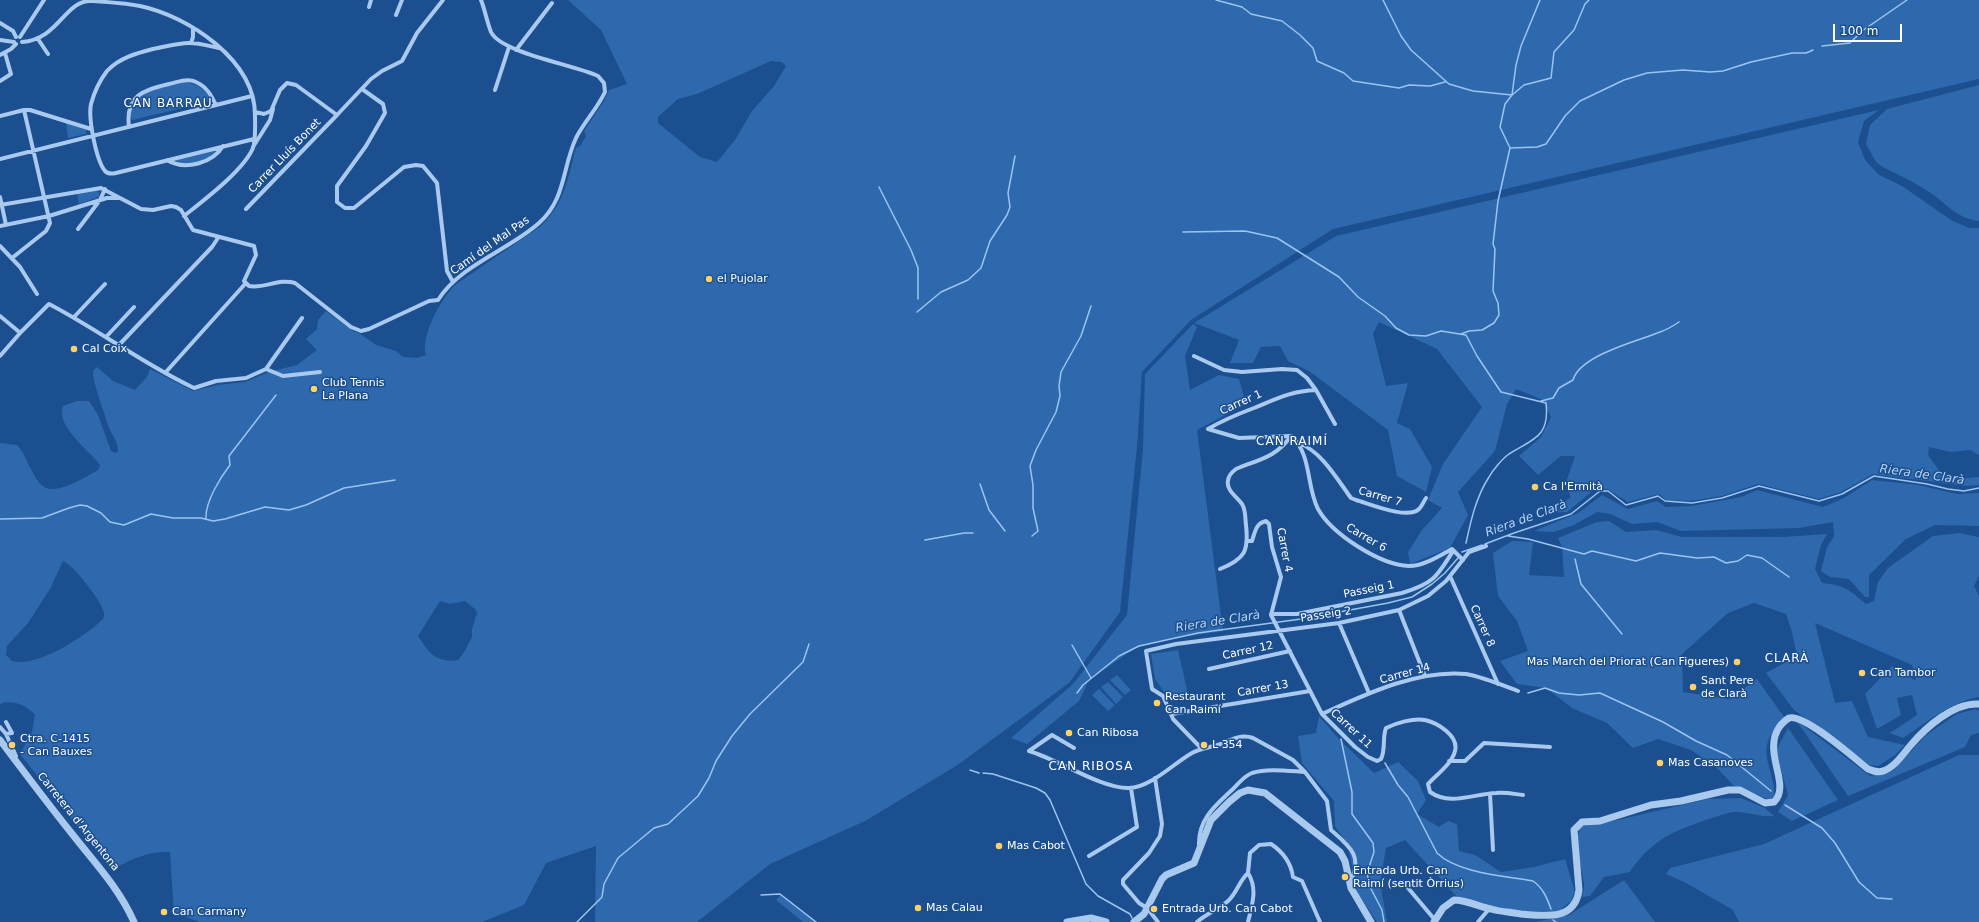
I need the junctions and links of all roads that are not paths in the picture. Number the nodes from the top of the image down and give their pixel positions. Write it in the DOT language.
graph roads {
  1 [pos="44,0"];
  2 [pos="371,0"];
  3 [pos="402,0"];
  4 [pos="443,0"];
  5 [pos="481,0"];
  6 [pos="552,3"];
  7 [pos="369,7"];
  8 [pos="396,15"];
  9 [pos="0,23"];
  10 [pos="193,28"];
  11 [pos="38,39"];
  12 [pos="0,40"];
  13 [pos="18,40"];
  14 [pos="191,43"];
  15 [pos="508,47"];
  16 [pos="219,48"];
  17 [pos="516,50"];
  18 [pos="5,53"];
  19 [pos="48,54"];
  20 [pos="0,55"];
  21 [pos="0,81"];
  22 [pos="362,89"];
  23 [pos="495,90"];
  24 [pos="252,96"];
  25 [pos="274,104"];
  26 [pos="216,105"];
  27 [pos="24,110"];
  28 [pos="255,112"];
  29 [pos="337,115"];
  30 [pos="0,116"];
  31 [pos="130,127"];
  32 [pos="91,129"];
  33 [pos="94,136"];
  34 [pos="254,139"];
  35 [pos="223,146"];
  36 [pos="253,148"];
  37 [pos="34,150"];
  38 [pos="0,158"];
  39 [pos="167,160"];
  40 [pos="106,189"];
  41 [pos="45,196"];
  42 [pos="0,197"];
  43 [pos="120,198"];
  44 [pos="100,200"];
  45 [pos="1,204"];
  46 [pos="246,210"];
  47 [pos="49,216"];
  48 [pos="184,216"];
  49 [pos="6,225"];
  50 [pos="0,226"];
  51 [pos="78,229"];
  52 [pos="218,238"];
  53 [pos="0,246"];
  54 [pos="12,258"];
  55 [pos="453,282"];
  56 [pos="105,284"];
  57 [pos="246,284"];
  58 [pos="38,294"];
  59 [pos="134,307"];
  60 [pos="0,316"];
  61 [pos="74,317"];
  62 [pos="302,318"];
  63 [pos="18,331"];
  64 [pos="106,337"];
  65 [pos="118,346"];
  66 [pos="0,356"];
  67 [pos="1194,356"];
  68 [pos="266,369"];
  69 [pos="320,372"];
  70 [pos="165,373"];
  71 [pos="1316,390"];
  72 [pos="1335,424"];
  73 [pos="1291,436"];
  74 [pos="1299,443"];
  75 [pos="1426,498"];
  76 [pos="1247,541"];
  77 [pos="1486,546"];
  78 [pos="1453,551"];
  79 [pos="1463,560"];
  80 [pos="1220,569"];
  81 [pos="1450,576"];
  82 [pos="1399,610"];
  83 [pos="1271,614"];
  84 [pos="1339,623"];
  85 [pos="1280,631"];
  86 [pos="1290,651"];
  87 [pos="1209,669"];
  88 [pos="1425,676"];
  89 [pos="1498,684"];
  90 [pos="1310,690"];
  91 [pos="1518,691"];
  92 [pos="1369,693"];
  93 [pos="1979,704"];
  94 [pos="1172,714"];
  95 [pos="1322,714"];
  96 [pos="6,722"];
  97 [pos="0,727"];
  98 [pos="3,737"];
  99 [pos="1550,747"];
  100 [pos="1074,748"];
  101 [pos="1202,749"];
  102 [pos="1449,761"];
  103 [pos="1304,772"];
  104 [pos="1155,778"];
  105 [pos="1131,788"];
  106 [pos="1490,794"];
  107 [pos="1523,795"];
  108 [pos="1493,850"];
  109 [pos="1199,853"];
  110 [pos="1089,856"];
  111 [pos="1248,873"];
  112 [pos="1403,882"];
  113 [pos="1350,883"];
  114 [pos="1147,908"];
  115 [pos="1490,909"];
  116 [pos="1088,920"];
  117 [pos="1434,921"];
  118 [pos="134,922"];
  119 [pos="1067,922"];
  120 [pos="1106,922"];
  121 [pos="1134,922"];
  122 [pos="1158,922"];
  123 [pos="1197,922"];
  124 [pos="1248,922"];
  125 [pos="1320,922"];
  126 [pos="1371,922"];
  127 [pos="1478,922"];
  1 -- 13 [label="street"];
  2 -- 7 [label="street"];
  3 -- 8 [label="street"];
  4 -- 22 [label="street, Carrer Lluís Bonet"];
  5 -- 15 [label="street, Camí del Mal Pas"];
  6 -- 17 [label="street"];
  9 -- 13 [label="street"];
  10 -- 11 [label="street"];
  10 -- 14 [label="street"];
  10 -- 16 [label="street"];
  11 -- 13 [label="street"];
  11 -- 19 [label="street"];
  12 -- 13 [label="street"];
  13 -- 18 [label="street"];
  14 -- 16 [label="street"];
  14 -- 32 [label="street"];
  15 -- 17 [label="street, Camí del Mal Pas"];
  15 -- 23 [label="street"];
  16 -- 24 [label="street"];
  17 -- 55 [label="street, Camí del Mal Pas"];
  18 -- 20 [label="street"];
  18 -- 21 [label="street"];
  22 -- 29 [label="street, Carrer Lluís Bonet"];
  22 -- 55 [label="street"];
  24 -- 26 [label="street"];
  24 -- 28 [label="street"];
  25 -- 28 [label="street"];
  25 -- 29 [label="street"];
  25 -- 36 [label="street"];
  26 -- 31 [label="street"];
  26 -- 31 [label="street"];
  27 -- 30 [label="street"];
  27 -- 32 [label="street"];
  27 -- 37 [label="street"];
  28 -- 34 [label="street"];
  29 -- 46 [label="street, Carrer Lluís Bonet"];
  31 -- 33 [label="street"];
  32 -- 33 [label="street"];
  33 -- 37 [label="street"];
  33 -- 39 [label="street"];
  34 -- 35 [label="street"];
  34 -- 36 [label="street"];
  35 -- 39 [label="street"];
  35 -- 39 [label="street"];
  36 -- 48 [label="street"];
  37 -- 38 [label="street"];
  37 -- 41 [label="street"];
  40 -- 41 [label="street"];
  40 -- 43 [label="street"];
  40 -- 44 [label="street"];
  41 -- 45 [label="street"];
  41 -- 47 [label="street"];
  42 -- 45 [label="street"];
  43 -- 44 [label="street"];
  43 -- 48 [label="street"];
  44 -- 47 [label="street"];
  44 -- 51 [label="street"];
  45 -- 49 [label="street"];
  47 -- 49 [label="street"];
  47 -- 54 [label="street"];
  48 -- 52 [label="street"];
  49 -- 50 [label="street"];
  52 -- 57 [label="street"];
  52 -- 65 [label="street"];
  53 -- 54 [label="street"];
  54 -- 58 [label="street"];
  55 -- 57 [label="street, Camí del Mal Pas"];
  56 -- 61 [label="street"];
  57 -- 70 [label="street"];
  59 -- 64 [label="street"];
  60 -- 63 [label="street"];
  61 -- 64 [label="street"];
  61 -- 66 [label="street"];
  62 -- 68 [label="street"];
  64 -- 65 [label="street"];
  65 -- 70 [label="street"];
  67 -- 71 [label="street"];
  68 -- 69 [label="street"];
  68 -- 70 [label="street"];
  71 -- 72 [label="street"];
  71 -- 73 [label="street, Carrer 1"];
  73 -- 74 [label="street"];
  73 -- 76 [label="street"];
  74 -- 75 [label="street, Carrer 7"];
  74 -- 78 [label="street, Carrer 6"];
  76 -- 80 [label="street"];
  76 -- 83 [label="street, Carrer 4"];
  77 -- 79 [label="street, Passeig 2"];
  78 -- 79 [label="street"];
  78 -- 83 [label="street, Passeig 1"];
  79 -- 81 [label="street, Passeig 2"];
  81 -- 82 [label="street, Passeig 2"];
  81 -- 89 [label="street, Carrer 8"];
  82 -- 84 [label="street, Passeig 2"];
  82 -- 88 [label="street"];
  83 -- 85 [label="street, Carrer 11"];
  84 -- 85 [label="street, Passeig 2"];
  84 -- 92 [label="street"];
  85 -- 86 [label="street, Carrer 11"];
  85 -- 94 [label="street, Passeig 2"];
  86 -- 87 [label="street, Carrer 12"];
  86 -- 90 [label="street, Carrer 11"];
  88 -- 89 [label="street, Carrer 14"];
  88 -- 92 [label="street, Carrer 14"];
  89 -- 91 [label="street, Carrer 14"];
  90 -- 94 [label="street, Carrer 13"];
  90 -- 95 [label="street, Carrer 11"];
  92 -- 95 [label="street, Carrer 14"];
  93 -- 115 [label="street"];
  94 -- 101 [label="street"];
  95 -- 102 [label="street, Carrer 11"];
  96 -- 98 [label="street"];
  97 -- 98 [label="street"];
  98 -- 118 [label="street, Carretera d'Argentona"];
  99 -- 102 [label="street"];
  100 -- 105 [label="street"];
  101 -- 103 [label="street"];
  101 -- 104 [label="street"];
  102 -- 106 [label="street, Carrer 11"];
  103 -- 109 [label="street"];
  103 -- 113 [label="street"];
  104 -- 105 [label="street"];
  104 -- 114 [label="street"];
  105 -- 110 [label="street"];
  106 -- 107 [label="street, Carrer 11"];
  106 -- 108 [label="street"];
  109 -- 113 [label="street"];
  109 -- 114 [label="street"];
  111 -- 123 [label="street"];
  111 -- 124 [label="street"];
  111 -- 125 [label="street"];
  112 -- 117 [label="street"];
  113 -- 126 [label="street"];
  114 -- 121 [label="street"];
  114 -- 122 [label="street"];
  115 -- 117 [label="street"];
  115 -- 127 [label="street"];
  116 -- 119 [label="street"];
  116 -- 120 [label="street"];
}
